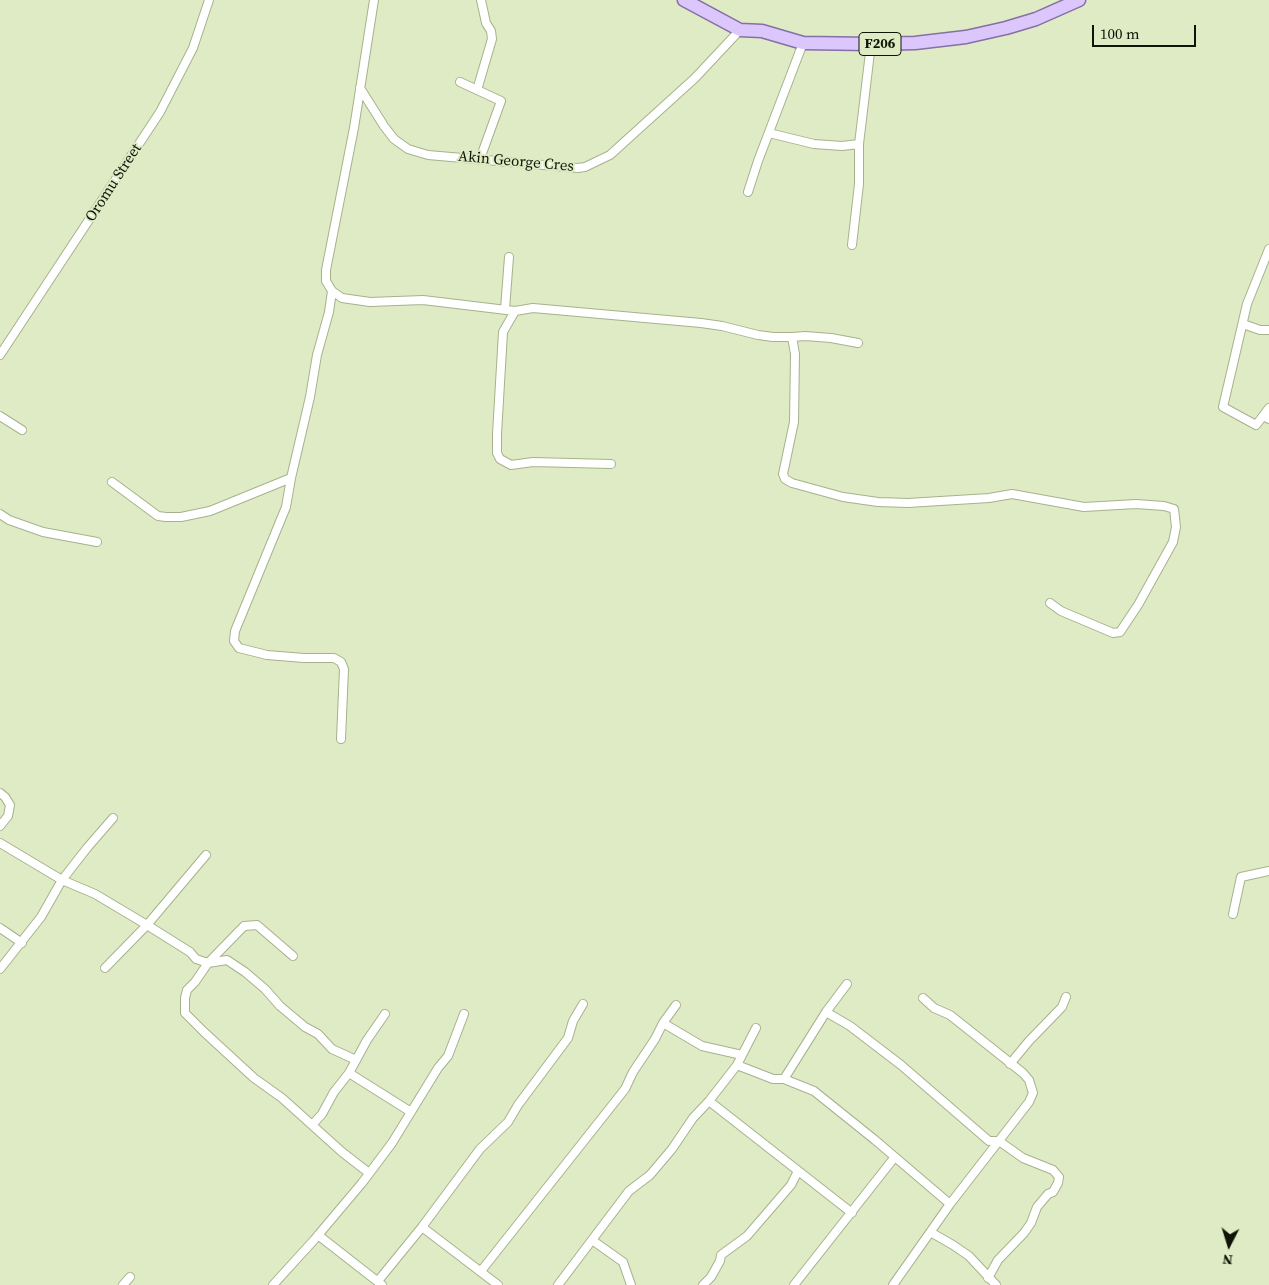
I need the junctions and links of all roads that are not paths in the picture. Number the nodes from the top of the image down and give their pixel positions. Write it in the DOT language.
graph roads {
  1 [pos="209,0"];
  2 [pos="374,0"];
  3 [pos="481,0"];
  4 [pos="684,0"];
  5 [pos="1079,0"];
  6 [pos="740,30"];
  7 [pos="802,43"];
  8 [pos="871,44"];
  9 [pos="460,82"];
  10 [pos="360,88"];
  11 [pos="477,90"];
  12 [pos="769,133"];
  13 [pos="859,144"];
  14 [pos="480,159"];
  15 [pos="748,192"];
  16 [pos="852,245"];
  17 [pos="1269,249"];
  18 [pos="509,257"];
  19 [pos="332,291"];
  20 [pos="505,309"];
  21 [pos="515,311"];
  22 [pos="1243,324"];
  23 [pos="1269,330"];
  24 [pos="792,337"];
  25 [pos="858,343"];
  26 [pos="0,355"];
  27 [pos="1269,408"];
  28 [pos="0,416"];
  29 [pos="1266,417"];
  30 [pos="22,430"];
  31 [pos="611,464"];
  32 [pos="291,478"];
  33 [pos="112,482"];
  34 [pos="0,514"];
  35 [pos="97,542"];
  36 [pos="1050,603"];
  37 [pos="341,739"];
  38 [pos="0,793"];
  39 [pos="113,818"];
  40 [pos="0,826"];
  41 [pos="0,843"];
  42 [pos="206,855"];
  43 [pos="1269,871"];
  44 [pos="62,880"];
  45 [pos="1233,914"];
  46 [pos="147,925"];
  47 [pos="0,928"];
  48 [pos="22,943"];
  49 [pos="293,956"];
  50 [pos="208,963"];
  51 [pos="105,968"];
  52 [pos="0,970"];
  53 [pos="847,984"];
  54 [pos="1066,997"];
  55 [pos="923,998"];
  56 [pos="583,1004"];
  57 [pos="676,1005"];
  58 [pos="826,1012"];
  59 [pos="386,1014"];
  60 [pos="464,1014"];
  61 [pos="663,1022"];
  62 [pos="756,1028"];
  63 [pos="742,1055"];
  64 [pos="356,1060"];
  65 [pos="1010,1064"];
  66 [pos="737,1065"];
  67 [pos="349,1073"];
  68 [pos="784,1079"];
  69 [pos="709,1101"];
  70 [pos="411,1112"];
  71 [pos="312,1125"];
  72 [pos="999,1141"];
  73 [pos="894,1158"];
  74 [pos="798,1171"];
  75 [pos="369,1173"];
  76 [pos="950,1204"];
  77 [pos="852,1213"];
  78 [pos="422,1227"];
  79 [pos="932,1233"];
  80 [pos="318,1235"];
  81 [pos="592,1240"];
  82 [pos="482,1271"];
  83 [pos="130,1277"];
  84 [pos="988,1278"];
  85 [pos="380,1283"];
  86 [pos="123,1285"];
  87 [pos="273,1285"];
  88 [pos="498,1285"];
  89 [pos="558,1285"];
  90 [pos="631,1285"];
  91 [pos="703,1285"];
  92 [pos="794,1285"];
  93 [pos="893,1285"];
  94 [pos="996,1285"];
  1 -- 26 [label="street, Oromu Street"];
  2 -- 10 [label="street"];
  3 -- 11 [label="street"];
  4 -- 6 [label="main road, F206"];
  5 -- 8 [label="main road, F206"];
  6 -- 7 [label="main road, F206"];
  6 -- 14 [label="street, Akin George Cres"];
  7 -- 8 [label="main road, F206"];
  7 -- 12 [label="street"];
  8 -- 13 [label="street"];
  9 -- 11 [label="street"];
  10 -- 14 [label="street, Akin George Cres"];
  10 -- 19 [label="street"];
  11 -- 14 [label="street"];
  12 -- 13 [label="street"];
  12 -- 15 [label="street"];
  13 -- 16 [label="street"];
  17 -- 22 [label="street"];
  18 -- 20 [label="street"];
  19 -- 20 [label="street"];
  19 -- 32 [label="street"];
  20 -- 21 [label="street"];
  21 -- 24 [label="street"];
  21 -- 31 [label="street"];
  22 -- 23 [label="street"];
  22 -- 29 [label="street"];
  24 -- 25 [label="street"];
  24 -- 36 [label="street"];
  27 -- 29 [label="street"];
  28 -- 30 [label="street"];
  32 -- 33 [label="street"];
  32 -- 37 [label="street"];
  34 -- 35 [label="street"];
  38 -- 40 [label="street"];
  39 -- 44 [label="street"];
  41 -- 44 [label="street"];
  42 -- 46 [label="street"];
  43 -- 45 [label="street"];
  44 -- 46 [label="street"];
  44 -- 48 [label="street"];
  46 -- 50 [label="street"];
  46 -- 51 [label="street"];
  47 -- 48 [label="street"];
  48 -- 52 [label="street"];
  49 -- 50 [label="street"];
  50 -- 64 [label="street"];
  50 -- 71 [label="street"];
  53 -- 58 [label="street"];
  54 -- 65 [label="street"];
  55 -- 65 [label="street"];
  56 -- 78 [label="street"];
  57 -- 61 [label="street"];
  58 -- 68 [label="street"];
  58 -- 72 [label="street"];
  59 -- 64 [label="street"];
  60 -- 70 [label="street"];
  61 -- 63 [label="street"];
  61 -- 82 [label="street"];
  62 -- 63 [label="street"];
  63 -- 66 [label="street"];
  64 -- 67 [label="street"];
  65 -- 72 [label="street"];
  66 -- 68 [label="street"];
  66 -- 69 [label="street"];
  67 -- 70 [label="street"];
  67 -- 71 [label="street"];
  68 -- 73 [label="street"];
  69 -- 74 [label="street"];
  69 -- 81 [label="street"];
  70 -- 75 [label="street"];
  71 -- 75 [label="street"];
  72 -- 76 [label="street"];
  72 -- 84 [label="street"];
  73 -- 76 [label="street"];
  73 -- 77 [label="street"];
  74 -- 77 [label="street"];
  74 -- 91 [label="street"];
  75 -- 80 [label="street"];
  76 -- 79 [label="street"];
  77 -- 92 [label="street"];
  78 -- 82 [label="street"];
  78 -- 85 [label="street"];
  79 -- 84 [label="street"];
  79 -- 93 [label="street"];
  80 -- 85 [label="street"];
  80 -- 87 [label="street"];
  81 -- 89 [label="street"];
  81 -- 90 [label="street"];
  82 -- 88 [label="street"];
  83 -- 86 [label="street"];
  84 -- 94 [label="street"];
}
